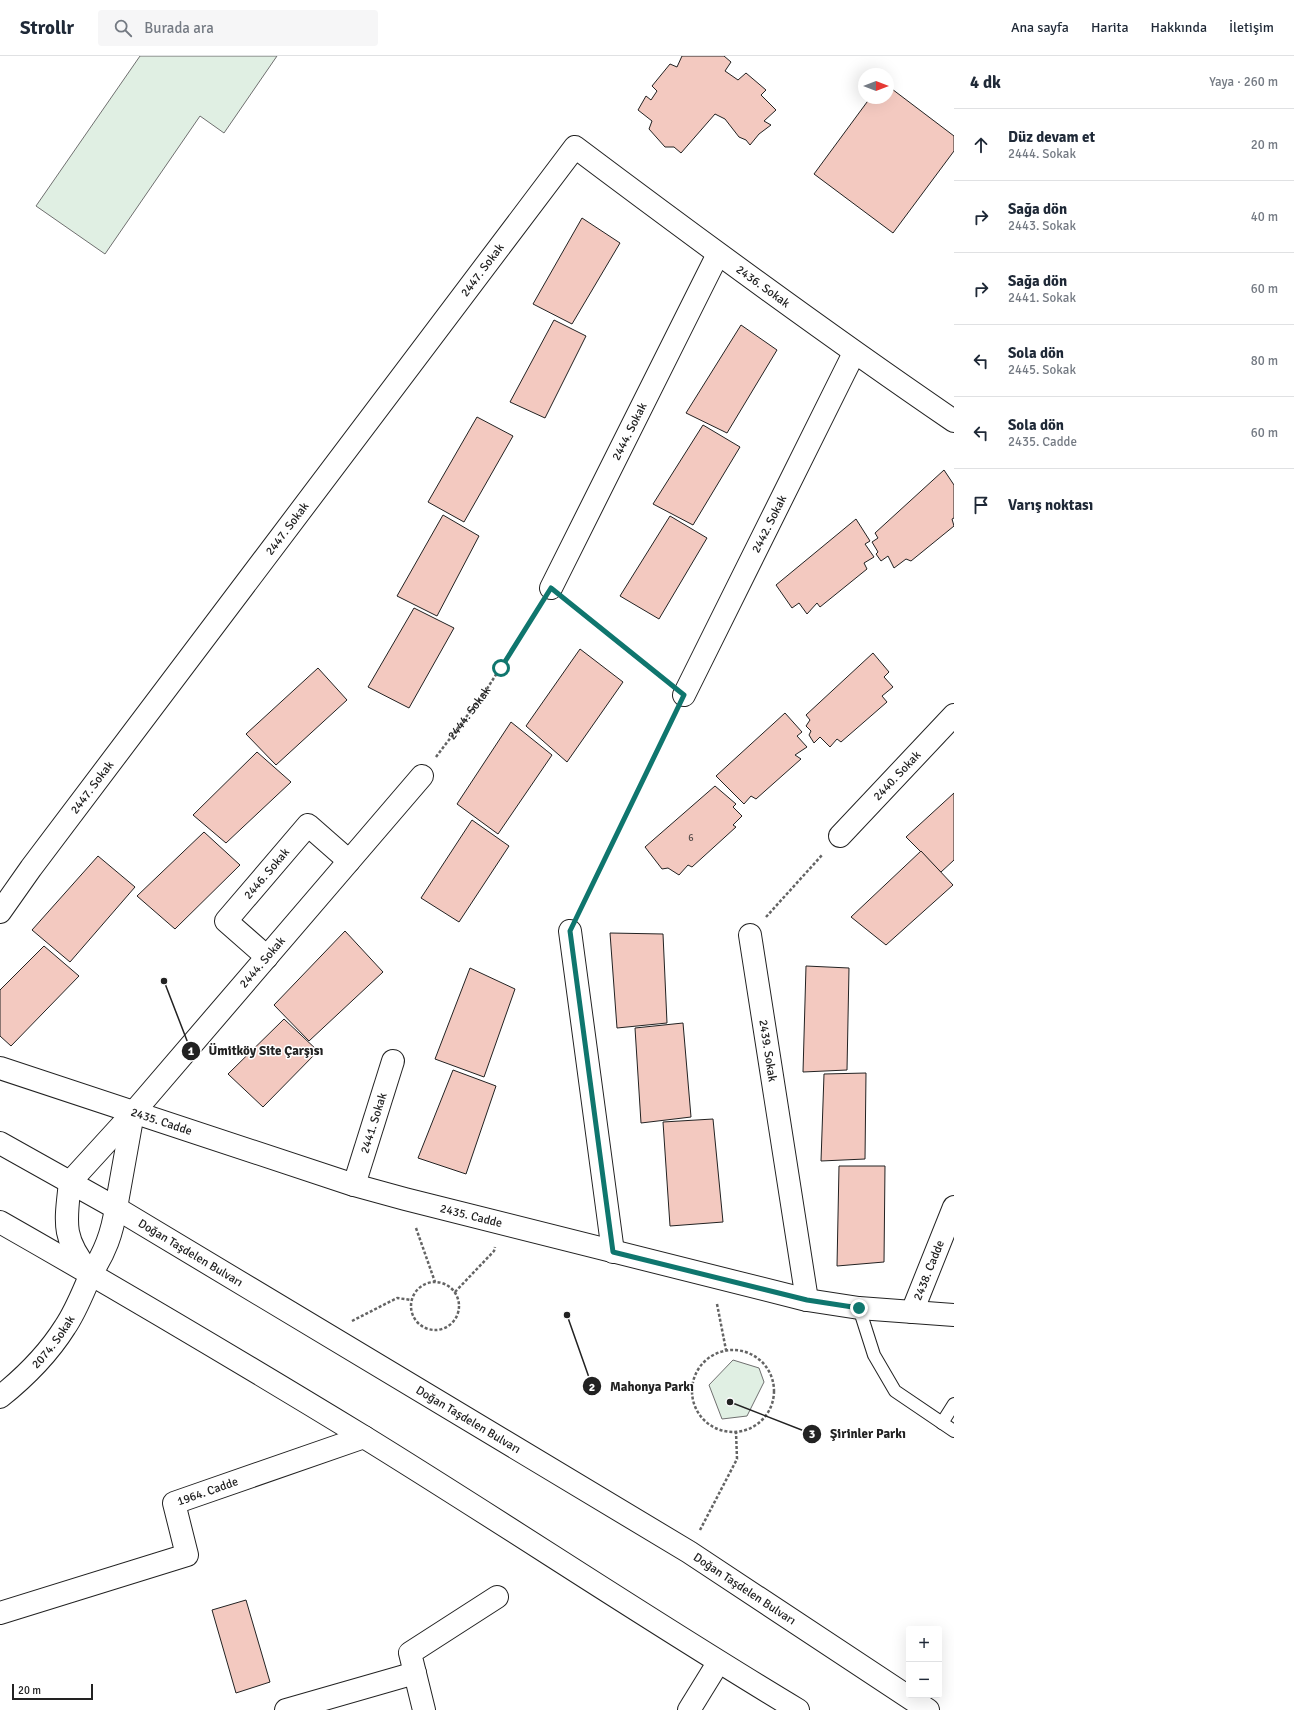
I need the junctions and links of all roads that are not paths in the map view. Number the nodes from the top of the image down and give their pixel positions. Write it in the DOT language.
graph roads {
  1 [pos="575,147"];
  2 [pos="718,254"];
  3 [pos="854,352"];
  4 [pos="954,421"];
  5 [pos="551,588"];
  6 [pos="684,695"];
  7 [pos="954,715"];
  8 [pos="422,776"];
  9 [pos="840,836"];
  10 [pos="349,861"];
  11 [pos="0,912"];
  12 [pos="570,931"];
  13 [pos="750,935"];
  14 [pos="267,957"];
  15 [pos="393,1061"];
  16 [pos="0,1068"];
  17 [pos="133,1113"];
  18 [pos="0,1144"];
  19 [pos="70,1182"];
  20 [pos="354,1184"];
  21 [pos="954,1207"];
  22 [pos="116,1208"];
  23 [pos="0,1222"];
  24 [pos="613,1252"];
  25 [pos="91,1274"];
  26 [pos="807,1300"];
  27 [pos="859,1308"];
  28 [pos="912,1312"];
  29 [pos="954,1316"];
  30 [pos="0,1397"];
  31 [pos="954,1404"];
  32 [pos="942,1423"];
  33 [pos="954,1431"];
  34 [pos="364,1438"];
  35 [pos="497,1597"];
  36 [pos="0,1613"];
  37 [pos="718,1662"];
  38 [pos="415,1673"];
  39 [pos="286,1710"];
  40 [pos="424,1710"];
  41 [pos="689,1710"];
  42 [pos="798,1710"];
  43 [pos="928,1710"];
  1 -- 2 [label="street, 2436. Sokak"];
  1 -- 11 [label="street, 2447. Sokak"];
  2 -- 3 [label="street, 2436. Sokak"];
  2 -- 5 [label="street, 2444. Sokak"];
  3 -- 4 [label="street, 2436. Sokak"];
  3 -- 6 [label="street, 2442. Sokak"];
  7 -- 9 [label="street, 2440. Sokak"];
  8 -- 10 [label="street, 2444. Sokak"];
  10 -- 14 [label="street, 2444. Sokak"];
  10 -- 14 [label="street, 2446. Sokak"];
  12 -- 24 [label="street"];
  13 -- 26 [label="street, 2439. Sokak"];
  14 -- 17 [label="street, 2444. Sokak"];
  15 -- 20 [label="street, 2441. Sokak"];
  16 -- 17 [label="street, 2435. Cadde"];
  17 -- 19 [label="street, 2444. Sokak"];
  17 -- 20 [label="street, 2435. Cadde"];
  17 -- 22 [label="street"];
  18 -- 19 [label="street, Doğan Taşdelen Bulvarı"];
  19 -- 22 [label="street, Doğan Taşdelen Bulvarı"];
  19 -- 25 [label="street"];
  20 -- 24 [label="street, 2435. Cadde"];
  21 -- 28 [label="street, 2438. Cadde"];
  22 -- 25 [label="street, 2074. Sokak"];
  22 -- 43 [label="street, Doğan Taşdelen Bulvarı"];
  23 -- 25 [label="street"];
  24 -- 26 [label="street, 2435. Cadde"];
  25 -- 30 [label="street, 2074. Sokak"];
  25 -- 34 [label="street"];
  26 -- 27 [label="street, 2435. Cadde"];
  27 -- 28 [label="street, 2435. Cadde"];
  27 -- 32 [label="lane"];
  28 -- 29 [label="street, 2435. Cadde"];
  31 -- 32 [label="lane"];
  32 -- 33 [label="lane"];
  34 -- 36 [label="street, 1964. Cadde"];
  34 -- 37 [label="street"];
  35 -- 38 [label="street"];
  37 -- 41 [label="street"];
  37 -- 42 [label="street"];
  38 -- 39 [label="street"];
  38 -- 40 [label="street"];
}
